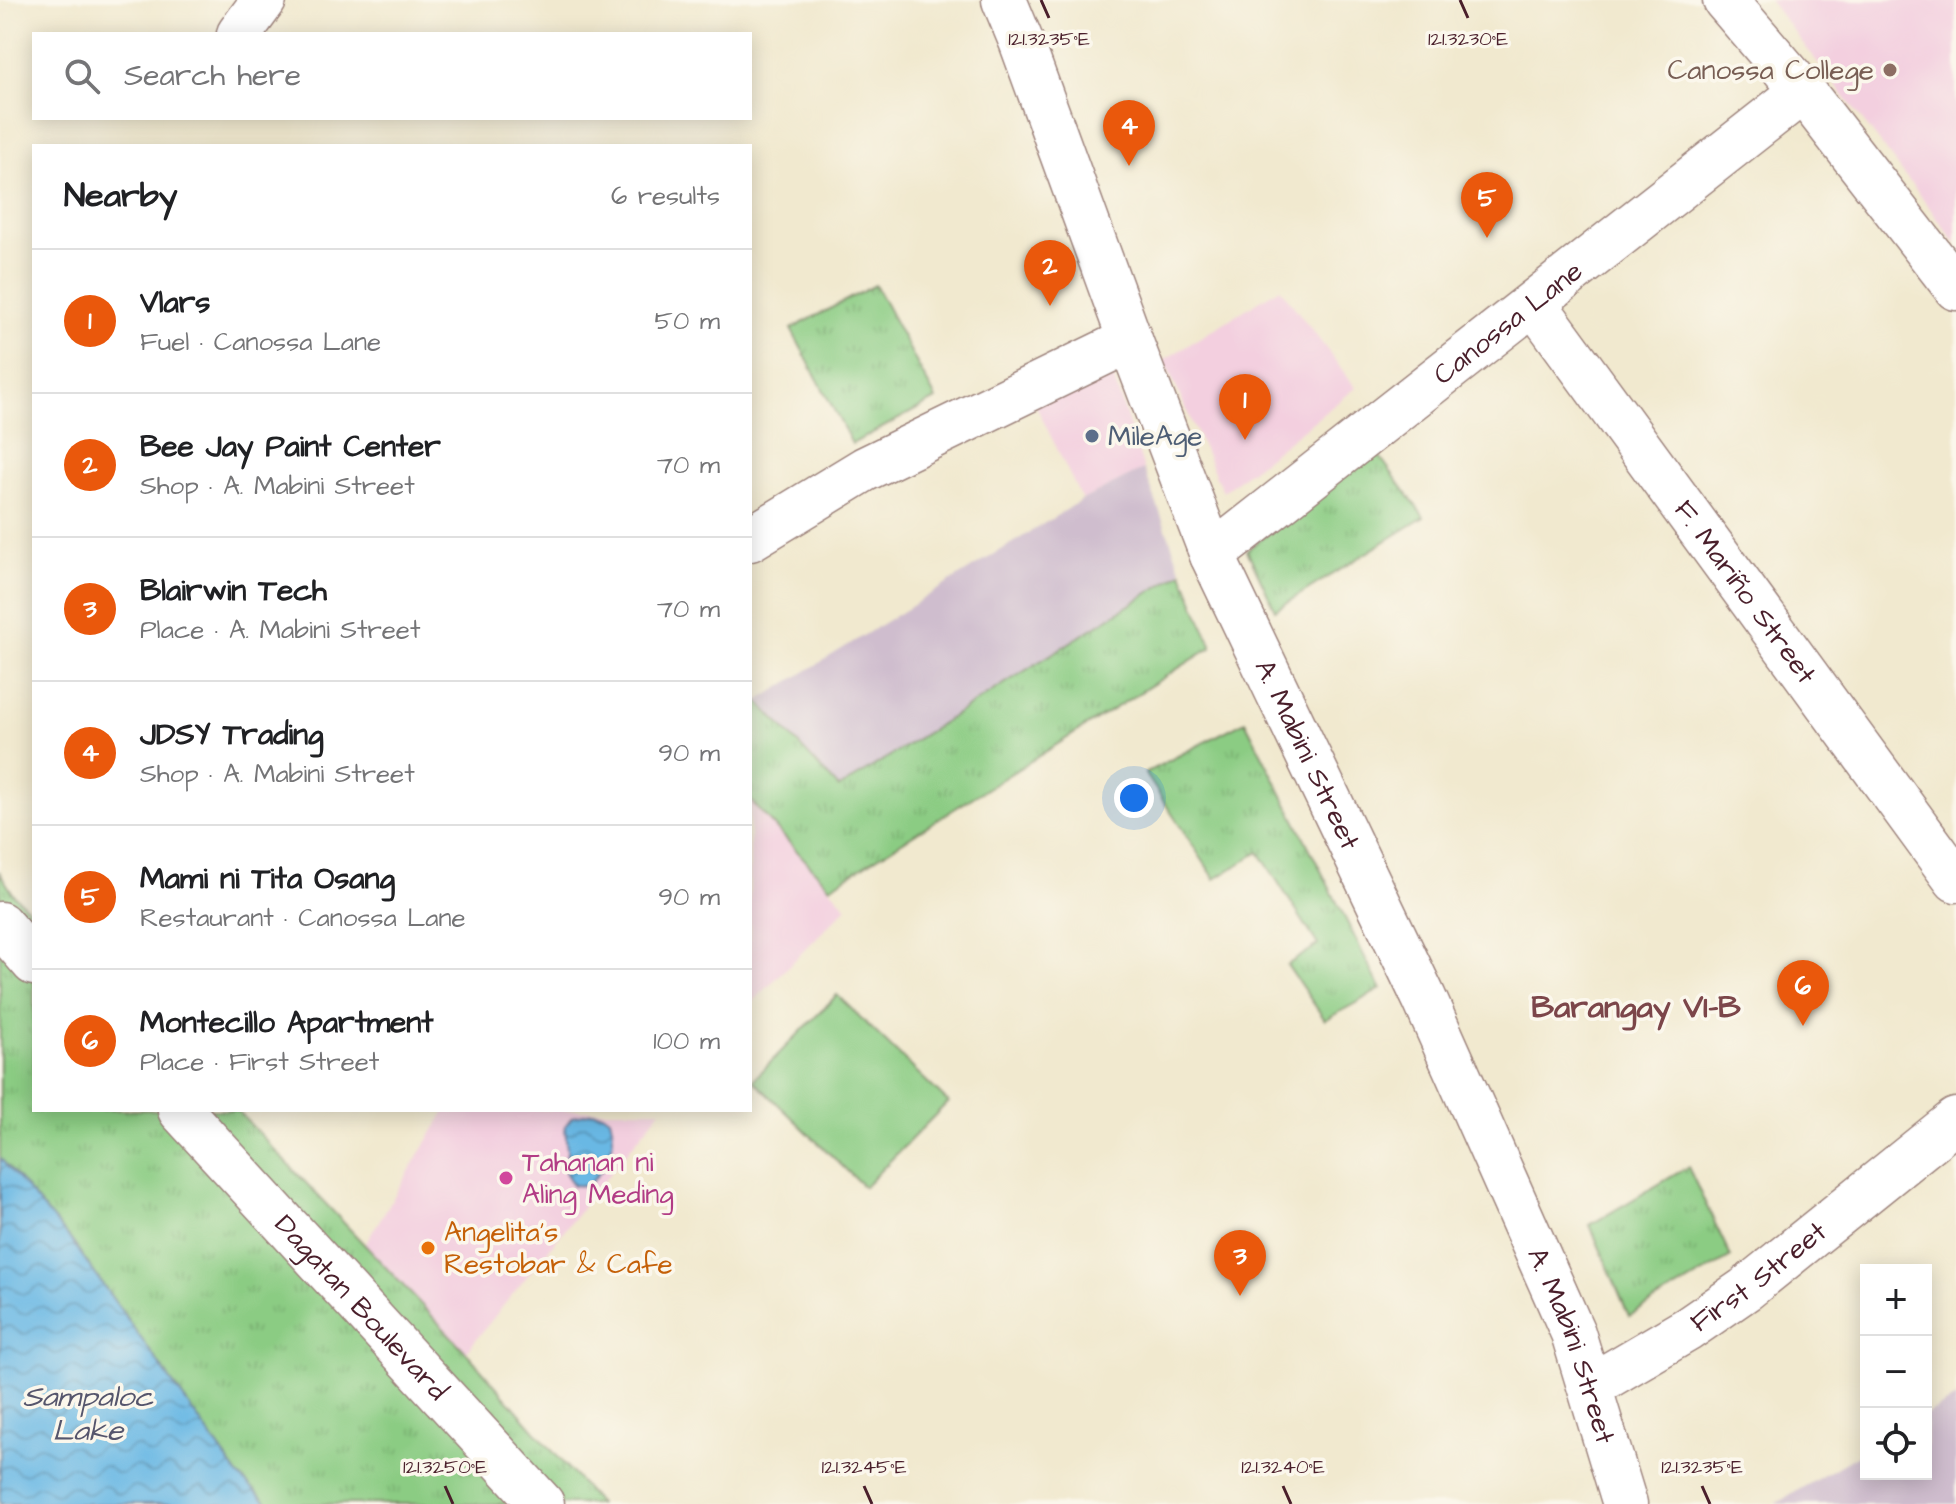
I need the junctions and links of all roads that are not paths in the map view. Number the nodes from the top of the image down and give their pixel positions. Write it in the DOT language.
graph roads {
  1 [pos="264,0"];
  2 [pos="1004,0"];
  3 [pos="1725,0"];
  4 [pos="240,32"];
  5 [pos="1803,91"];
  6 [pos="1956,288"];
  7 [pos="1534,303"];
  8 [pos="1130,340"];
  9 [pos="752,538"];
  10 [pos="1212,555"];
  11 [pos="1956,880"];
  12 [pos="0,924"];
  13 [pos="32,961"];
  14 [pos="182,1112"];
  15 [pos="1956,1120"];
  16 [pos="1936,1151"];
  17 [pos="1591,1386"];
  18 [pos="542,1504"];
  19 [pos="1625,1504"];
  1 -- 4 [label="street"];
  2 -- 8 [label="street, A. Mabini Street"];
  3 -- 5 [label="street"];
  5 -- 6 [label="street"];
  5 -- 7 [label="street, Canossa Lane"];
  7 -- 10 [label="street, Canossa Lane"];
  7 -- 11 [label="street, F. Mariño Street"];
  8 -- 9 [label="street"];
  8 -- 10 [label="street, A. Mabini Street"];
  10 -- 17 [label="street, A. Mabini Street"];
  12 -- 13 [label="street"];
  14 -- 18 [label="street, Dagatan Boulevard"];
  15 -- 16 [label="street, First Street"];
  16 -- 17 [label="street, First Street"];
  17 -- 19 [label="street, A. Mabini Street"];
}
